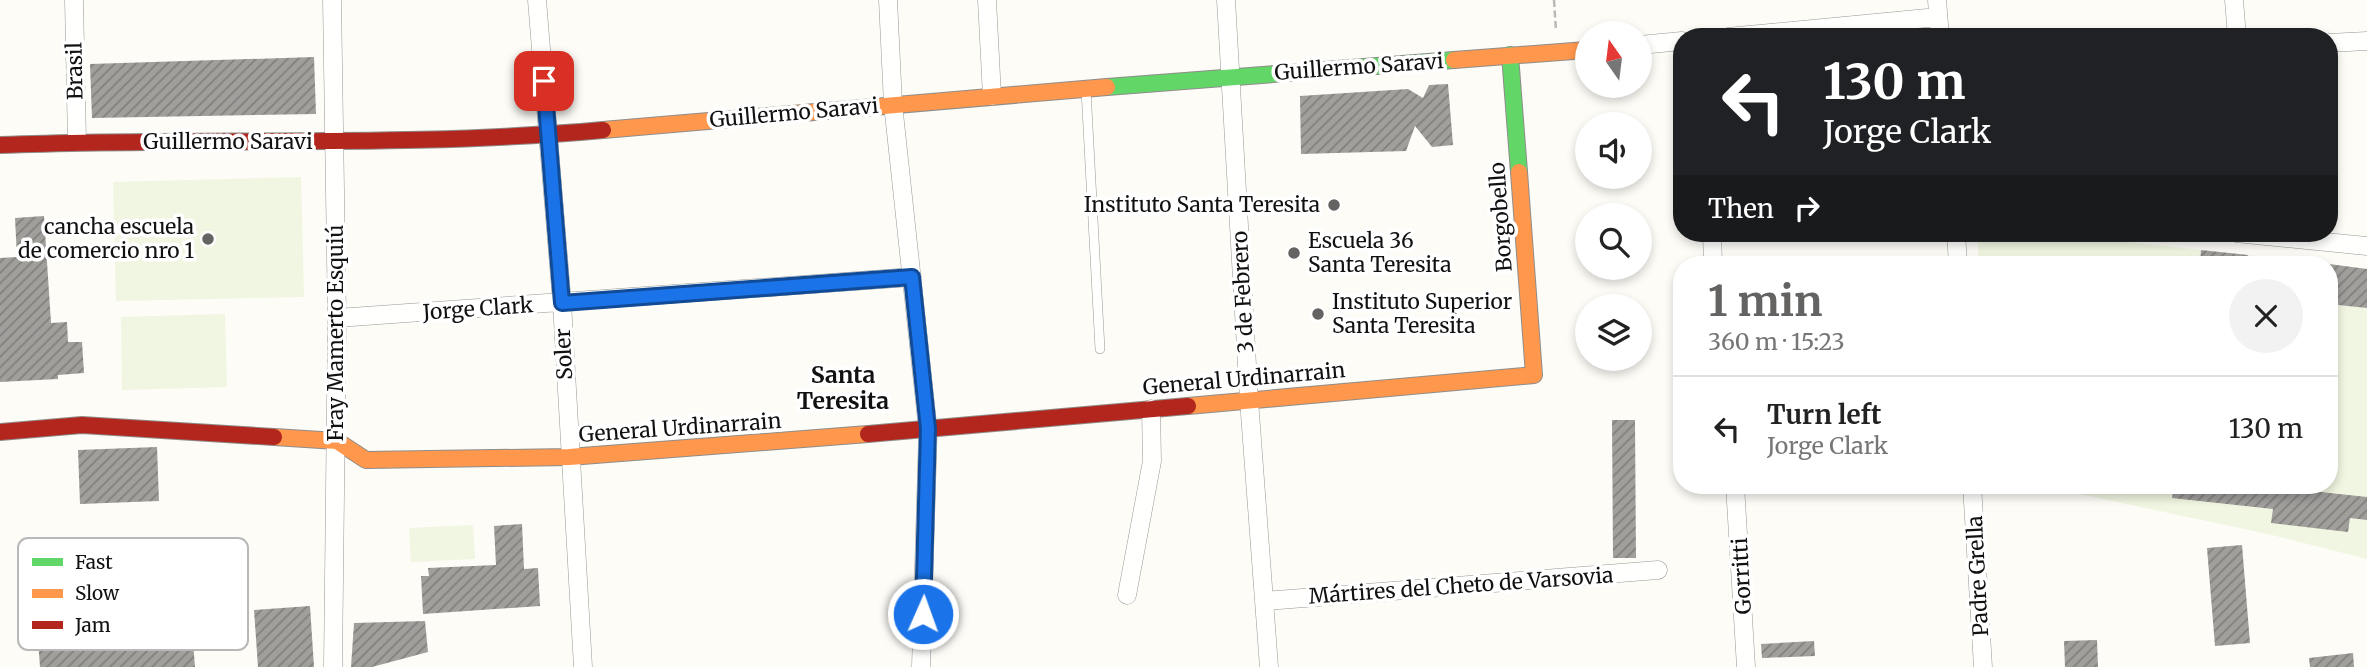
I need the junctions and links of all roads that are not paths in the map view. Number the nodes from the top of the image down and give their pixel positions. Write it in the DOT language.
graph roads {
  1 [pos="74,0"];
  2 [pos="332,0"];
  3 [pos="537,0"];
  4 [pos="888,0"];
  5 [pos="987,0"];
  6 [pos="1226,0"];
  7 [pos="2234,0"];
  8 [pos="1938,9"];
  9 [pos="1796,28"];
  10 [pos="1939,28"];
  11 [pos="2236,28"];
  12 [pos="2367,41"];
  13 [pos="1673,42"];
  14 [pos="2338,43"];
  15 [pos="1652,44"];
  16 [pos="1575,51"];
  17 [pos="1510,55"];
  18 [pos="1231,76"];
  19 [pos="1086,88"];
  20 [pos="992,96"];
  21 [pos="893,104"];
  22 [pos="548,135"];
  23 [pos="77,142"];
  24 [pos="335,143"];
  25 [pos="0,145"];
  26 [pos="2327,242"];
  27 [pos="2367,246"];
  28 [pos="912,277"];
  29 [pos="562,303"];
  30 [pos="337,318"];
  31 [pos="1100,349"];
  32 [pos="1534,375"];
  33 [pos="1250,400"];
  34 [pos="1151,409"];
  35 [pos="928,429"];
  36 [pos="0,432"];
  37 [pos="337,441"];
  38 [pos="569,457"];
  39 [pos="1736,494"];
  40 [pos="1973,494"];
  41 [pos="1658,570"];
  42 [pos="1127,595"];
  43 [pos="1265,601"];
  44 [pos="333,667"];
  45 [pos="583,667"];
  46 [pos="921,667"];
  47 [pos="1269,667"];
  48 [pos="1746,667"];
  49 [pos="1983,667"];
  1 -- 23 [label="street, Brasil"];
  2 -- 24 [label="street, Fray Mamerto Esquiú"];
  3 -- 22 [label="street, Soler"];
  4 -- 21 [label="street"];
  5 -- 20 [label="street"];
  6 -- 18 [label="street, 3 de Febrero"];
  7 -- 11 [label="street"];
  8 -- 9 [label="street"];
  8 -- 10 [label="street"];
  12 -- 14 [label="street"];
  13 -- 15 [label="street"];
  16 -- 17 [label="street, Guillermo Saravi"];
  17 -- 18 [label="street, Guillermo Saravi"];
  17 -- 32 [label="street, Borgobello"];
  18 -- 19 [label="street, Guillermo Saravi"];
  18 -- 33 [label="street, 3 de Febrero"];
  19 -- 20 [label="street, Guillermo Saravi"];
  19 -- 31 [label="lane"];
  20 -- 21 [label="street, Guillermo Saravi"];
  21 -- 22 [label="street, Guillermo Saravi"];
  21 -- 28 [label="street"];
  22 -- 24 [label="street, Guillermo Saravi"];
  22 -- 29 [label="street, Soler"];
  23 -- 24 [label="street, Guillermo Saravi"];
  23 -- 25 [label="street, Guillermo Saravi"];
  24 -- 30 [label="street, Fray Mamerto Esquiú"];
  26 -- 27 [label="street"];
  28 -- 29 [label="street, Jorge Clark"];
  28 -- 35 [label="street"];
  29 -- 30 [label="street, Jorge Clark"];
  29 -- 38 [label="street, Soler"];
  30 -- 37 [label="street, Fray Mamerto Esquiú"];
  32 -- 33 [label="street, General Urdinarrain"];
  33 -- 34 [label="street, General Urdinarrain"];
  33 -- 43 [label="street, 3 de Febrero"];
  34 -- 35 [label="street, General Urdinarrain"];
  34 -- 42 [label="street"];
  35 -- 38 [label="street, General Urdinarrain"];
  35 -- 46 [label="street"];
  36 -- 37 [label="street, General Urdinarrain"];
  37 -- 38 [label="street, General Urdinarrain"];
  37 -- 44 [label="street, Fray Mamerto Esquiú"];
  38 -- 45 [label="street, Soler"];
  39 -- 48 [label="street, Gorritti"];
  40 -- 49 [label="street, Padre Grella"];
  41 -- 43 [label="street, Mártires del Cheto de Varsovia"];
  43 -- 47 [label="street, 3 de Febrero"];
}
